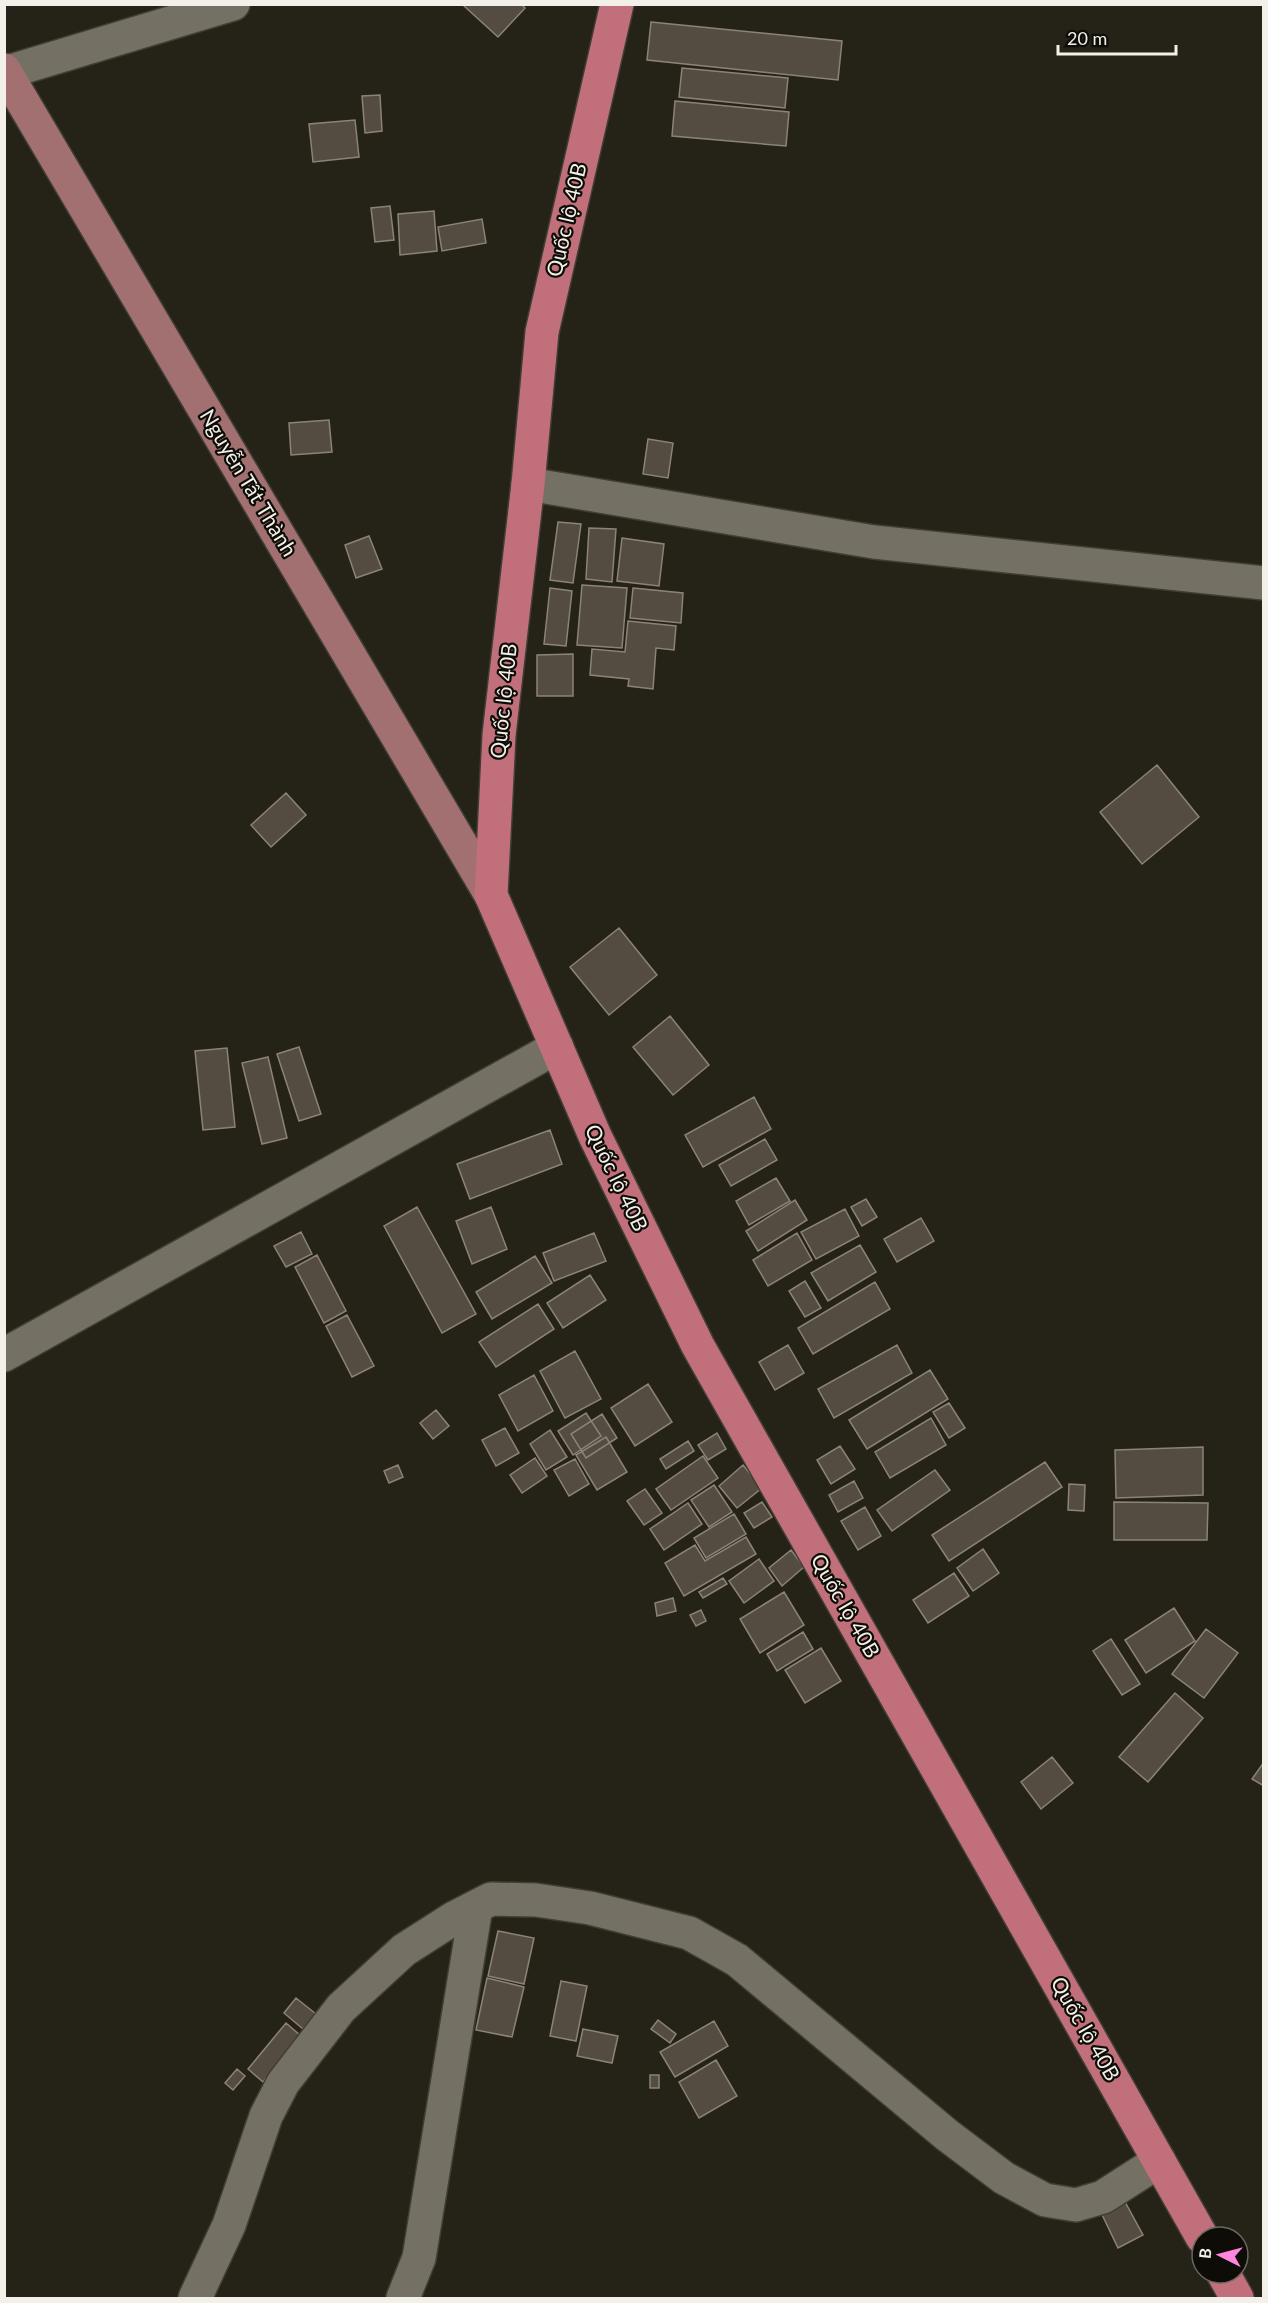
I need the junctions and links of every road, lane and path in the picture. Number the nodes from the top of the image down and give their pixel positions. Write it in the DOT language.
graph roads {
  1 [pos="233,4"];
  2 [pos="617,4"];
  3 [pos="5,72"];
  4 [pos="528,484"];
  5 [pos="1263,583"];
  6 [pos="492,895"];
  7 [pos="557,1047"];
  8 [pos="4,1355"];
  9 [pos="476,1907"];
  10 [pos="1159,2161"];
  11 [pos="1195,2225"];
  12 [pos="195,2298"];
  13 [pos="403,2298"];
  1 -- 3 [label="street"];
  2 -- 4 [label="highway, Quốc lộ 40B"];
  3 -- 6 [label="main road, Nguyễn Tất Thành"];
  4 -- 5 [label="street"];
  4 -- 6 [label="highway, Quốc lộ 40B"];
  6 -- 7 [label="highway, Quốc lộ 40B"];
  7 -- 8 [label="street"];
  7 -- 10 [label="highway, Quốc lộ 40B"];
  9 -- 10 [label="street"];
  9 -- 12 [label="street"];
  9 -- 13 [label="street"];
  10 -- 11 [label="highway, Quốc lộ 40B"];
}
